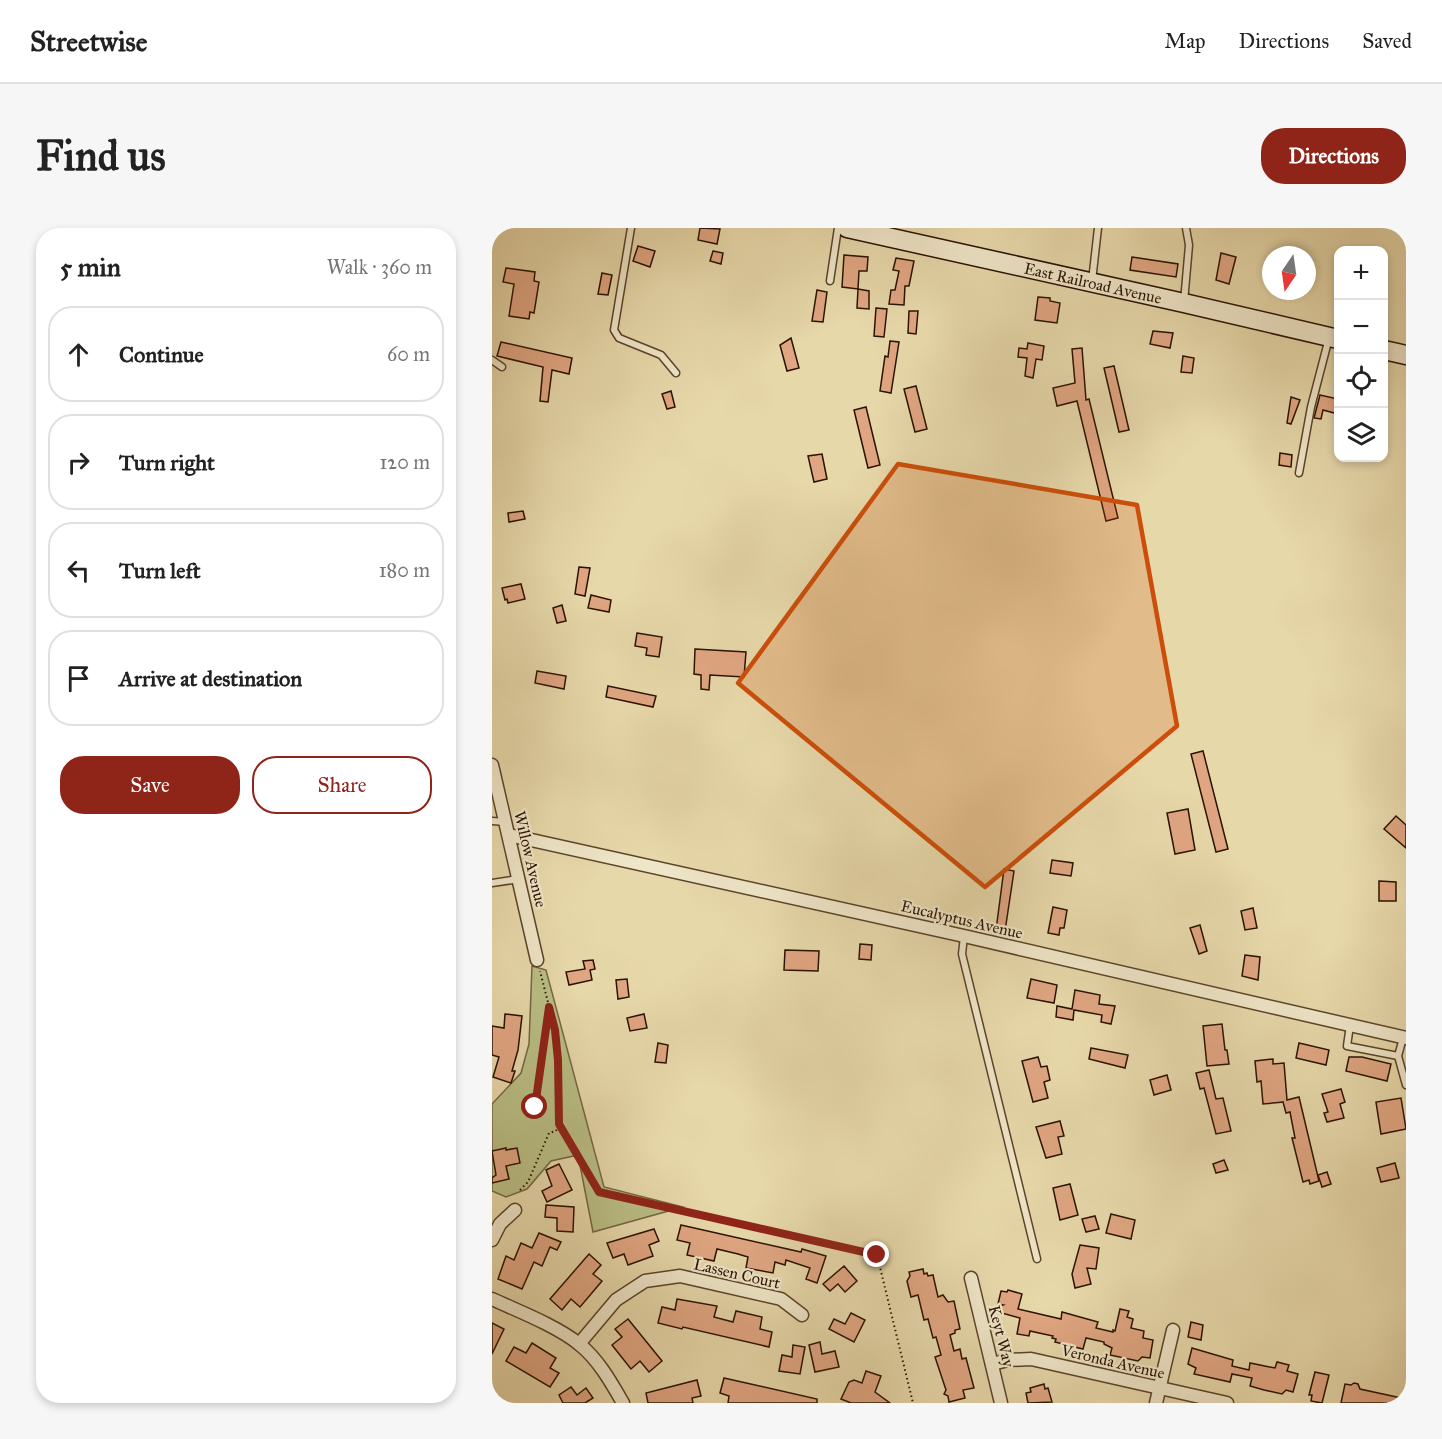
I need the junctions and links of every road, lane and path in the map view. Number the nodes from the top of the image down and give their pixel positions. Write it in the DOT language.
graph roads {
  1 [pos="631,228"];
  2 [pos="838,228"];
  3 [pos="847,228"];
  4 [pos="1098,228"];
  5 [pos="1186,228"];
  6 [pos="830,281"];
  7 [pos="1092,282"];
  8 [pos="1184,303"];
  9 [pos="1334,338"];
  10 [pos="1388,351"];
  11 [pos="1406,355"];
  12 [pos="492,360"];
  13 [pos="502,367"];
  14 [pos="675,373"];
  15 [pos="1299,473"];
  16 [pos="492,765"];
  17 [pos="492,821"];
  18 [pos="508,828"];
  19 [pos="519,879"];
  20 [pos="492,883"];
  21 [pos="964,936"];
  22 [pos="537,960"];
  23 [pos="549,1007"];
  24 [pos="1350,1025"];
  25 [pos="1405,1038"];
  26 [pos="1398,1056"];
  27 [pos="1406,1085"];
  28 [pos="535,1107"];
  29 [pos="559,1124"];
  30 [pos="520,1190"];
  31 [pos="515,1210"];
  32 [pos="492,1240"];
  33 [pos="1037,1259"];
  34 [pos="971,1278"];
  35 [pos="492,1299"];
  36 [pos="802,1315"];
  37 [pos="1173,1330"];
  38 [pos="579,1344"];
  39 [pos="992,1364"];
  40 [pos="1160,1388"];
  41 [pos="623,1403"];
  42 [pos="913,1403"];
  43 [pos="1001,1403"];
  44 [pos="1156,1403"];
  45 [pos="1227,1403"];
  1 -- 14 [label="lane"];
  2 -- 6 [label="lane"];
  3 -- 7 [label="street, East Railroad Avenue"];
  4 -- 7 [label="lane"];
  5 -- 8 [label="lane"];
  7 -- 8 [label="street, East Railroad Avenue"];
  8 -- 9 [label="street, East Railroad Avenue"];
  9 -- 15 [label="lane"];
  10 -- 11 [label="street"];
  12 -- 13 [label="lane"];
  16 -- 18 [label="street, Willow Avenue"];
  17 -- 18 [label="lane"];
  18 -- 19 [label="street, Willow Avenue"];
  18 -- 21 [label="street, Eucalyptus Avenue"];
  19 -- 20 [label="lane"];
  19 -- 22 [label="street, Willow Avenue"];
  21 -- 24 [label="street, Eucalyptus Avenue"];
  21 -- 33 [label="lane"];
  22 -- 23 [label="path"];
  23 -- 28 [label="path"];
  23 -- 29 [label="path"];
  24 -- 25 [label="street, Eucalyptus Avenue"];
  24 -- 26 [label="lane"];
  25 -- 26 [label="lane"];
  26 -- 27 [label="lane"];
  29 -- 30 [label="path"];
  29 -- 42 [label="path"];
  31 -- 32 [label="street"];
  34 -- 39 [label="street, Keyt Way"];
  35 -- 38 [label="street"];
  36 -- 38 [label="street, Lassen Court"];
  37 -- 40 [label="street"];
  38 -- 41 [label="street"];
  39 -- 40 [label="street, Veronda Avenue"];
  39 -- 43 [label="street, Keyt Way"];
  40 -- 44 [label="street"];
  40 -- 45 [label="street, Veronda Avenue"];
}
